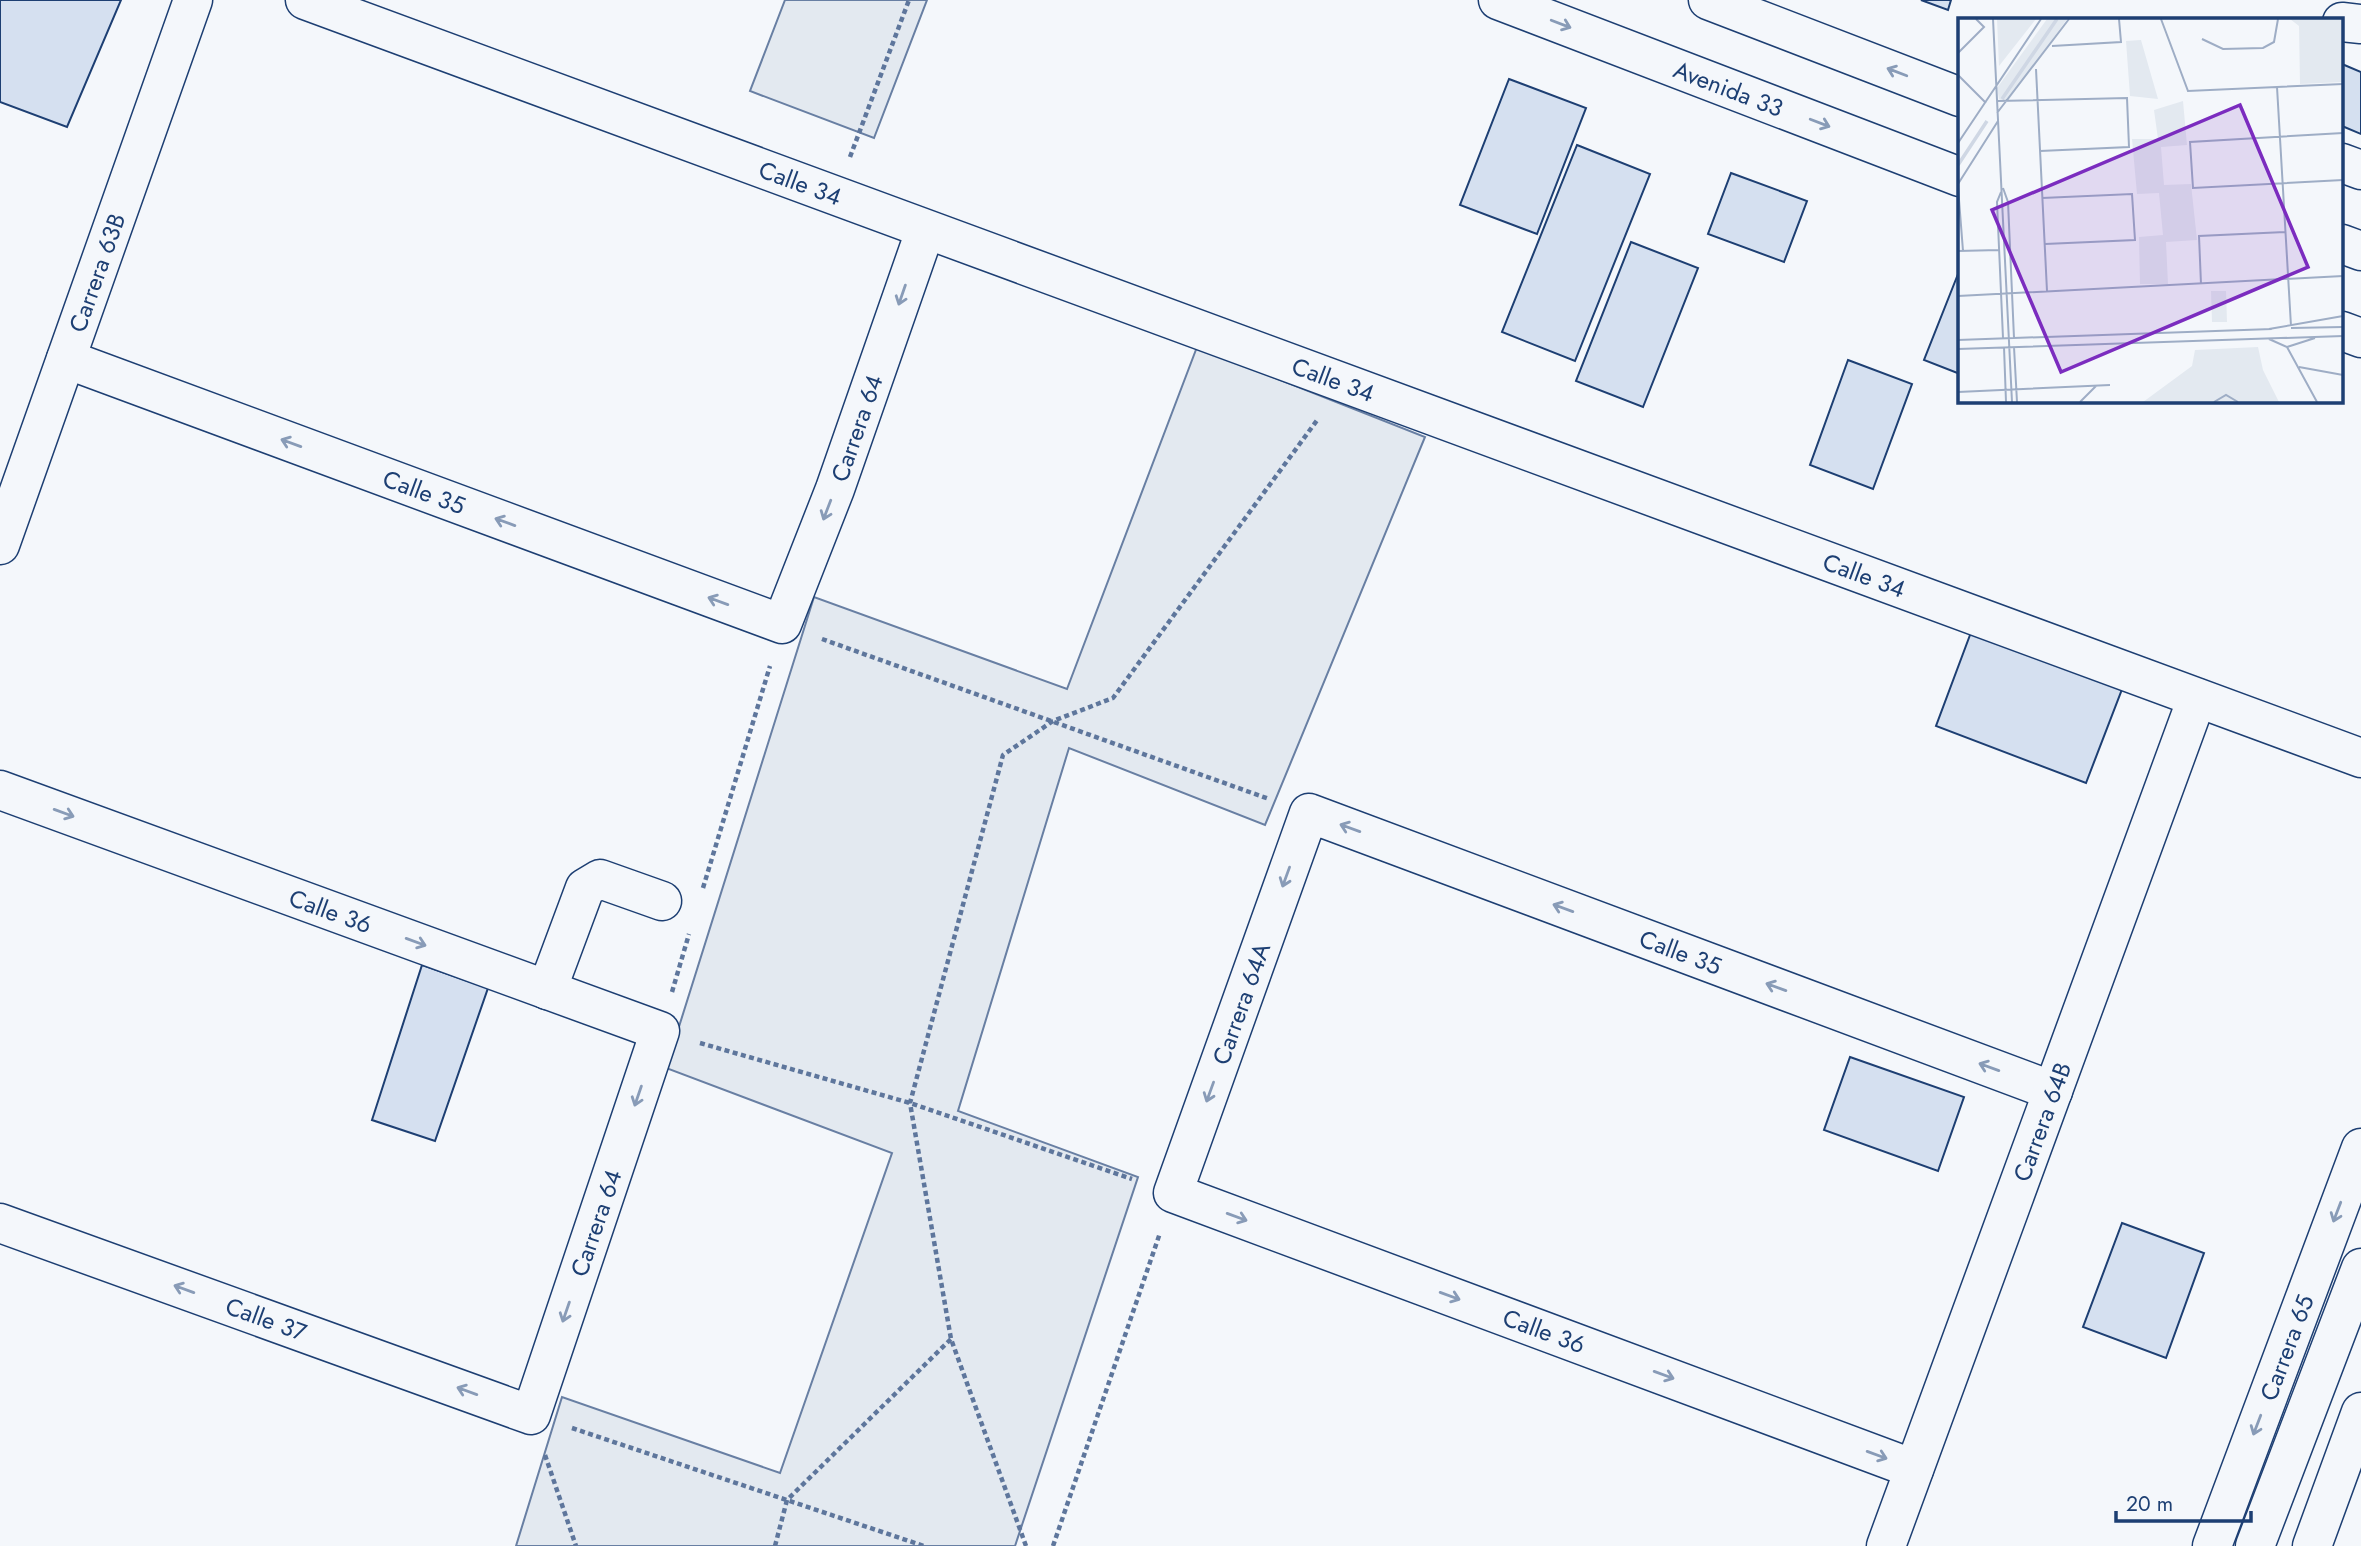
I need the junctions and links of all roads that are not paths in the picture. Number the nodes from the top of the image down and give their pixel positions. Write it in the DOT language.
graph roads {
  1 [pos="194,0"];
  2 [pos="305,0"];
  3 [pos="1498,0"];
  4 [pos="1708,0"];
  5 [pos="1958,96"];
  6 [pos="2344,164"];
  7 [pos="2361,170"];
  8 [pos="1958,176"];
  9 [pos="925,231"];
  10 [pos="2344,245"];
  11 [pos="2361,251"];
  12 [pos="2344,332"];
  13 [pos="2361,338"];
  14 [pos="66,359"];
  15 [pos="0,545"];
  16 [pos="782,624"];
  17 [pos="2197,698"];
  18 [pos="2361,758"];
  19 [pos="0,790"];
  20 [pos="1309,813"];
  21 [pos="681,901"];
  22 [pos="547,990"];
  23 [pos="660,1031"];
  24 [pos="2053,1091"];
  25 [pos="2361,1148"];
  26 [pos="1173,1193"];
  27 [pos="0,1223"];
  28 [pos="2361,1268"];
  29 [pos="2361,1412"];
  30 [pos="531,1415"];
  31 [pos="1914,1469"];
  32 [pos="1886,1546"];
  33 [pos="2212,1546"];
  34 [pos="2255,1546"];
  35 [pos="2312,1546"];
  1 -- 14 [label="street, Carrera 63B"];
  2 -- 9 [label="street, Calle 34"];
  3 -- 8 [label="street, Avenida 33, one-way"];
  5 -- 4 [label="street, one-way"];
  6 -- 7 [label="street"];
  9 -- 16 [label="street, Carrera 64, one-way"];
  9 -- 17 [label="street, Calle 34"];
  10 -- 11 [label="street"];
  12 -- 13 [label="street"];
  14 -- 15 [label="street, Carrera 63B"];
  16 -- 14 [label="street, Calle 35, one-way"];
  17 -- 18 [label="street, Calle 34"];
  17 -- 24 [label="street, Carrera 64B"];
  19 -- 22 [label="street, Calle 36, one-way"];
  24 -- 20 [label="street, Calle 35, one-way"];
  20 -- 26 [label="street, Carrera 64A, one-way"];
  21 -- 22 [label="street"];
  22 -- 23 [label="street, Calle 36"];
  23 -- 30 [label="street, Carrera 64, one-way"];
  24 -- 31 [label="street, Carrera 64B"];
  25 -- 33 [label="street, Carrera 65, one-way"];
  26 -- 31 [label="street, Calle 36, one-way"];
  30 -- 27 [label="street, Calle 37, one-way"];
  28 -- 34 [label="street, Carrera 65"];
  29 -- 35 [label="street"];
  31 -- 32 [label="street, Carrera 64B"];
}
